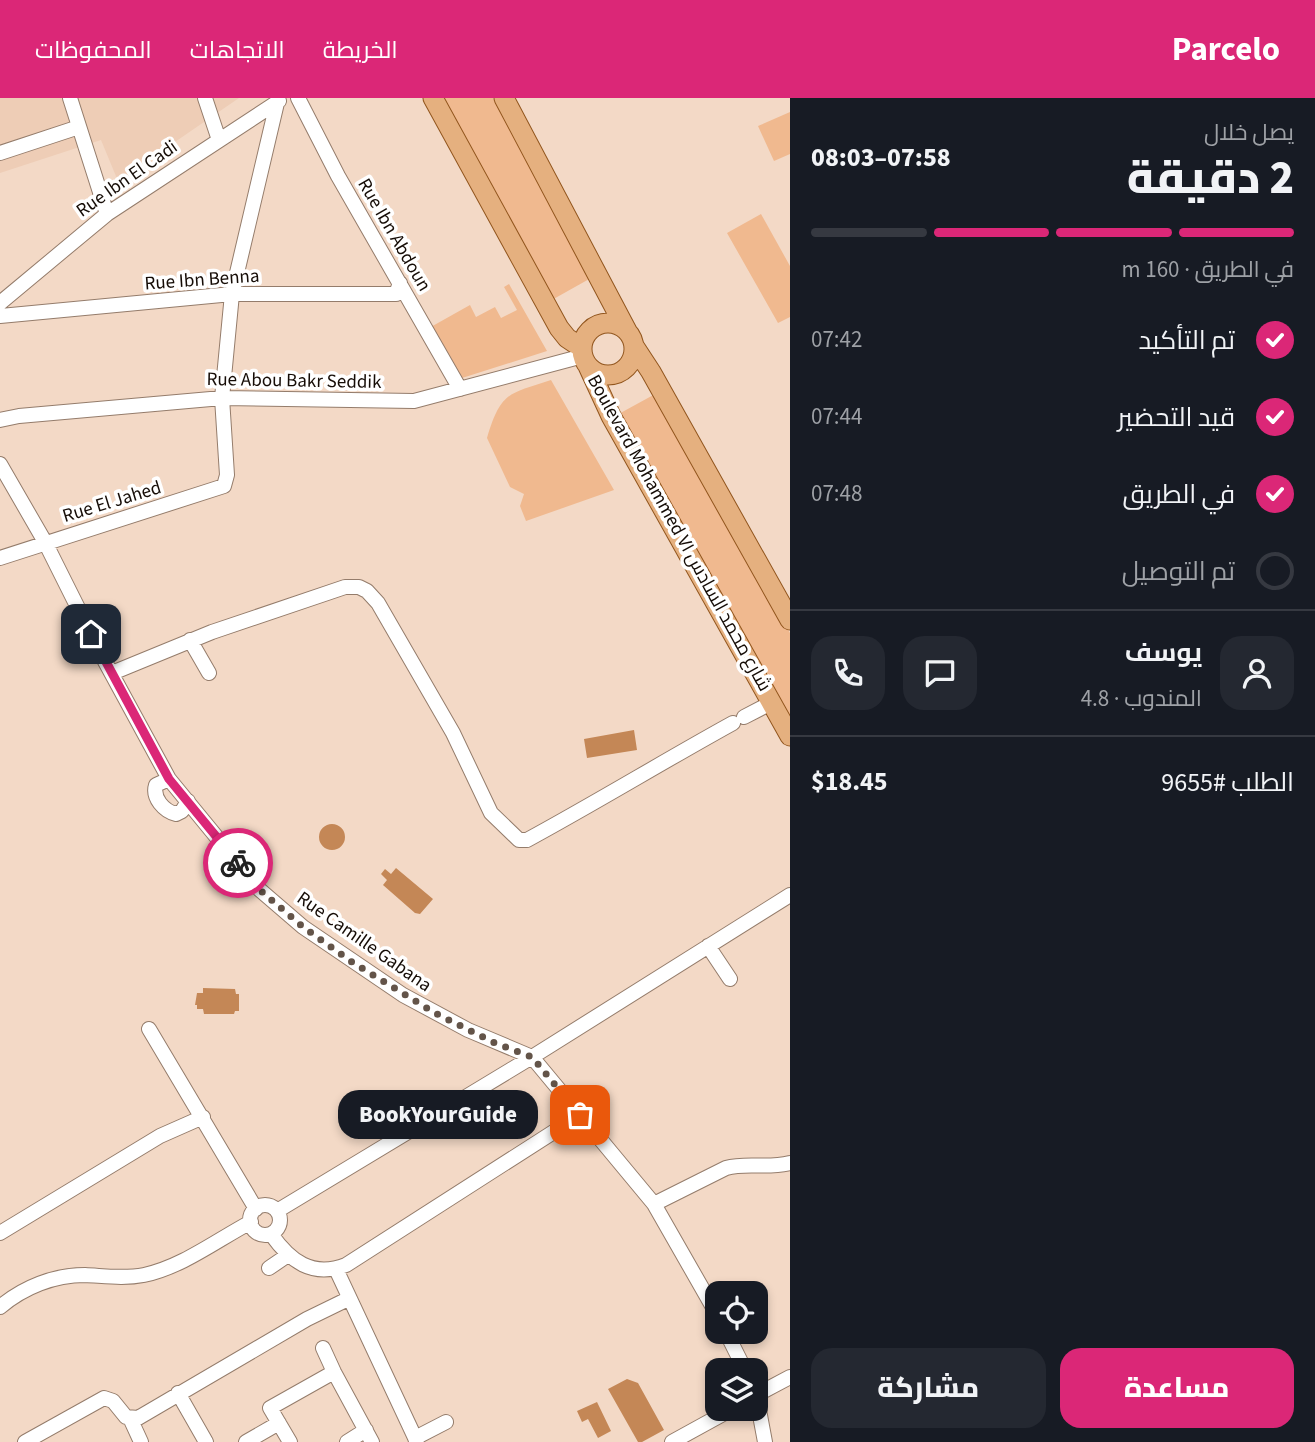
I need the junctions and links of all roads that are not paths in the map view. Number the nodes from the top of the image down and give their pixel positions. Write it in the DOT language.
graph roads {
  1 [pos="70,98"];
  2 [pos="205,98"];
  3 [pos="298,98"];
  4 [pos="433,98"];
  5 [pos="504,98"];
  6 [pos="281,100"];
  7 [pos="79,127"];
  8 [pos="219,140"];
  9 [pos="0,153"];
  10 [pos="107,214"];
  11 [pos="400,283"];
  12 [pos="232,294"];
  13 [pos="0,303"];
  14 [pos="0,316"];
  15 [pos="630,339"];
  16 [pos="584,357"];
  17 [pos="460,388"];
  18 [pos="222,398"];
  19 [pos="0,420"];
  20 [pos="0,464"];
  21 [pos="44,542"];
  22 [pos="0,558"];
  23 [pos="787,608"];
  24 [pos="190,640"];
  25 [pos="112,673"];
  26 [pos="209,673"];
  27 [pos="771,703"];
  28 [pos="790,736"];
  29 [pos="169,779"];
  30 [pos="188,801"];
  31 [pos="790,895"];
  32 [pos="709,946"];
  33 [pos="730,979"];
  34 [pos="149,1029"];
  35 [pos="532,1057"];
  36 [pos="580,1115"];
  37 [pos="203,1117"];
  38 [pos="790,1163"];
  39 [pos="654,1204"];
  40 [pos="277,1210"];
  41 [pos="253,1215"];
  42 [pos="0,1233"];
  43 [pos="271,1234"];
  44 [pos="289,1255"];
  45 [pos="269,1268"];
  46 [pos="335,1269"];
  47 [pos="705,1293"];
  48 [pos="348,1298"];
  49 [pos="0,1307"];
  50 [pos="323,1348"];
  51 [pos="334,1372"];
  52 [pos="790,1377"];
  53 [pos="768,1389"];
  54 [pos="178,1393"];
  55 [pos="130,1419"];
  56 [pos="710,1421"];
  57 [pos="761,1421"];
  58 [pos="446,1422"];
  59 [pos="279,1423"];
  60 [pos="369,1436"];
  61 [pos="416,1440"];
  62 [pos="25,1442"];
  63 [pos="141,1442"];
  64 [pos="206,1442"];
  65 [pos="246,1442"];
  66 [pos="290,1442"];
  67 [pos="347,1442"];
  68 [pos="671,1442"];
  69 [pos="765,1442"];
  1 -- 7 [label="street"];
  2 -- 8 [label="street"];
  3 -- 11 [label="street, Rue Ibn Abdoun"];
  4 -- 16 [label="main road, Boulevard Mohammed VI شارع محمد السادس"];
  5 -- 15 [label="main road"];
  6 -- 8 [label="street, Rue Ibn El Cadi"];
  6 -- 12 [label="street"];
  7 -- 9 [label="street"];
  7 -- 10 [label="street"];
  8 -- 10 [label="street, Rue Ibn El Cadi"];
  10 -- 13 [label="street, Rue Ibn El Cadi"];
  11 -- 12 [label="street, Rue Ibn Benna"];
  11 -- 17 [label="street, Rue Ibn Abdoun"];
  12 -- 14 [label="street, Rue Ibn Benna"];
  12 -- 18 [label="street"];
  15 -- 16 [label="main road"];
  15 -- 16 [label="main road"];
  15 -- 23 [label="main road"];
  16 -- 17 [label="street, Rue Abou Bakr Seddik"];
  16 -- 27 [label="main road, Boulevard Mohammed VI شارع محمد السادس"];
  17 -- 18 [label="street, Rue Abou Bakr Seddik"];
  18 -- 19 [label="street, Rue Abou Bakr Seddik"];
  18 -- 21 [label="street, Rue El Jahed"];
  20 -- 21 [label="street, Rue Camille Gabana"];
  21 -- 22 [label="street, Rue El Jahed"];
  21 -- 25 [label="street, Rue Camille Gabana"];
  24 -- 25 [label="street"];
  24 -- 26 [label="street"];
  24 -- 27 [label="street"];
  25 -- 29 [label="street, Rue Camille Gabana"];
  27 -- 28 [label="main road, Boulevard Mohammed VI شارع محمد السادس"];
  29 -- 30 [label="street, Rue Camille Gabana"];
  29 -- 30 [label="street"];
  30 -- 35 [label="street, Rue Camille Gabana"];
  31 -- 32 [label="street"];
  32 -- 33 [label="street"];
  32 -- 35 [label="street"];
  34 -- 37 [label="street"];
  35 -- 36 [label="street, Rue Camille Gabana"];
  35 -- 40 [label="street"];
  36 -- 39 [label="street, Rue Camille Gabana"];
  36 -- 46 [label="street"];
  37 -- 41 [label="street"];
  37 -- 42 [label="street"];
  38 -- 39 [label="street"];
  39 -- 47 [label="street, Rue Camille Gabana"];
  40 -- 41 [label="street"];
  40 -- 43 [label="street"];
  41 -- 43 [label="street"];
  41 -- 49 [label="street"];
  43 -- 44 [label="street"];
  44 -- 45 [label="street"];
  44 -- 46 [label="street"];
  46 -- 48 [label="street"];
  48 -- 54 [label="street"];
  48 -- 61 [label="street"];
  50 -- 51 [label="street"];
  51 -- 59 [label="street"];
  51 -- 60 [label="street"];
  52 -- 53 [label="street"];
  54 -- 55 [label="street"];
  54 -- 64 [label="street"];
  55 -- 62 [label="street"];
  55 -- 63 [label="street"];
  56 -- 68 [label="street"];
  57 -- 69 [label="street"];
  58 -- 61 [label="street"];
  59 -- 65 [label="street"];
  59 -- 66 [label="street"];
  60 -- 67 [label="street"];
}
